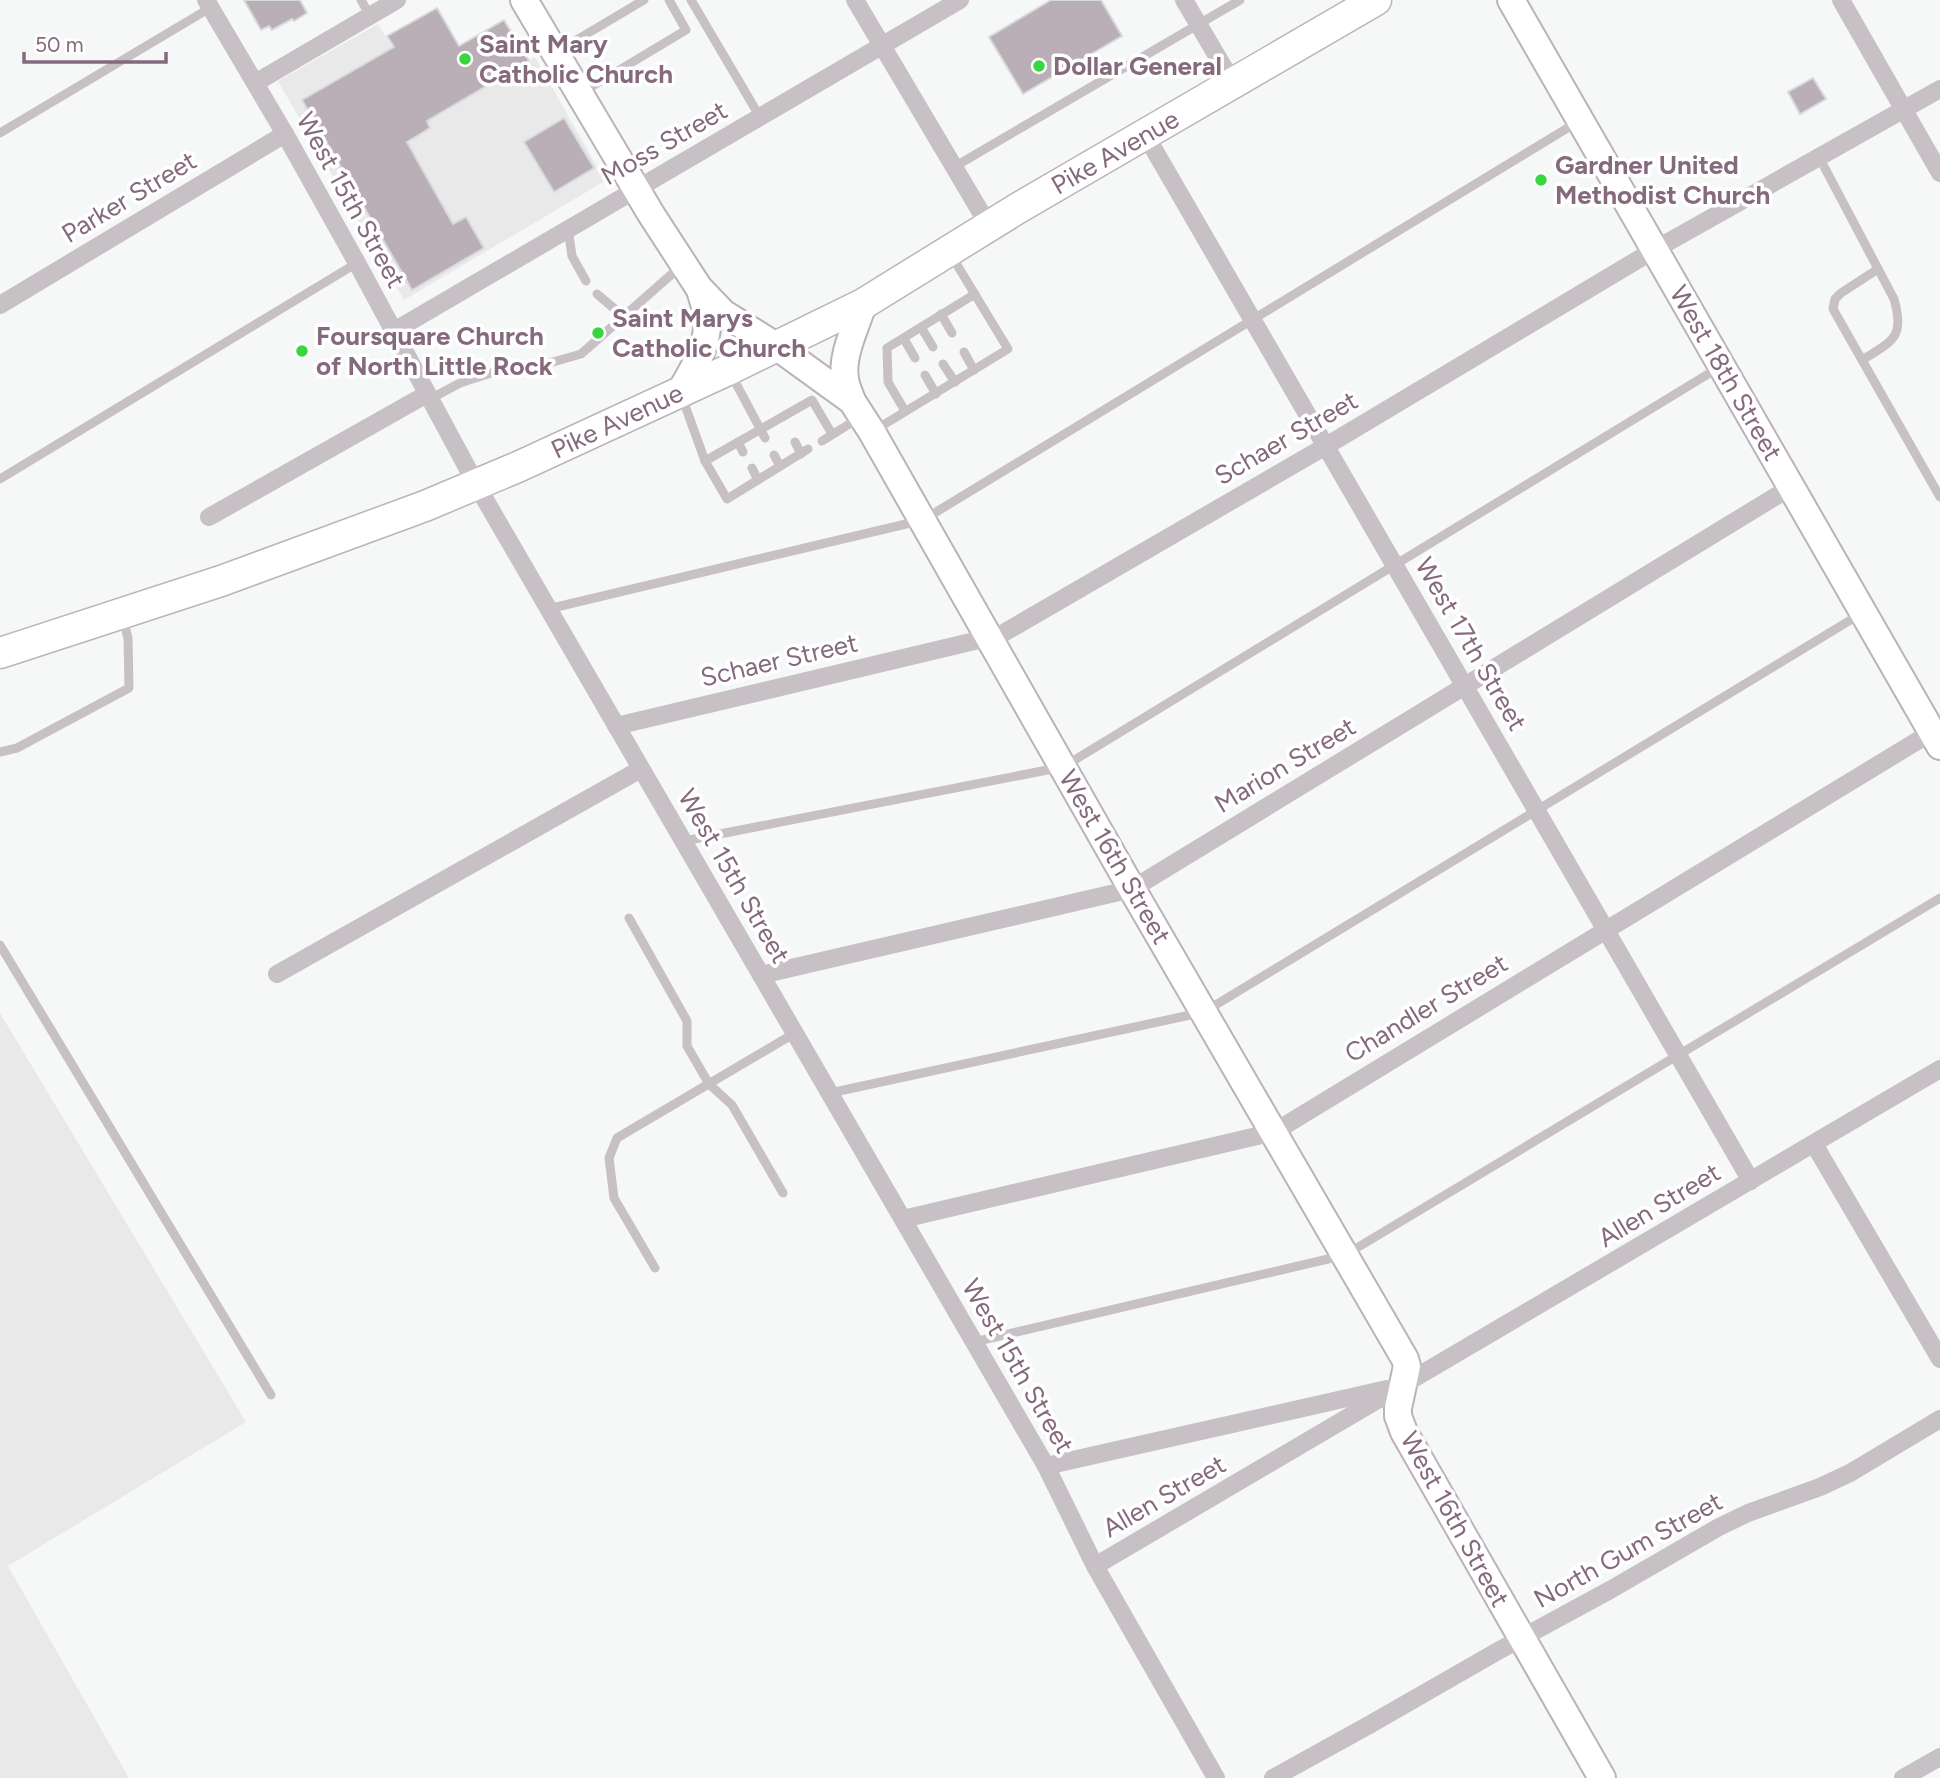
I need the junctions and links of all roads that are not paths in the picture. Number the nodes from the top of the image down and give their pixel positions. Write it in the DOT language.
graph roads {
  1 [pos="397,0"];
  2 [pos="524,0"];
  3 [pos="644,0"];
  4 [pos="669,0"];
  5 [pos="691,0"];
  6 [pos="855,0"];
  7 [pos="960,0"];
  8 [pos="1184,0"];
  9 [pos="1240,0"];
  10 [pos="1376,0"];
  11 [pos="1511,0"];
  12 [pos="1841,0"];
  13 [pos="208,4"];
  14 [pos="365,8"];
  15 [pos="1198,24"];
  16 [pos="882,46"];
  17 [pos="556,53"];
  18 [pos="255,83"];
  19 [pos="1233,83"];
  20 [pos="1940,89"];
  21 [pos="580,94"];
  22 [pos="1904,110"];
  23 [pos="760,117"];
  24 [pos="1580,120"];
  25 [pos="0,133"];
  26 [pos="285,134"];
  27 [pos="1145,134"];
  28 [pos="1819,157"];
  29 [pos="954,167"];
  30 [pos="1940,173"];
  31 [pos="636,189"];
  32 [pos="989,226"];
  33 [pos="568,229"];
  34 [pos="1654,250"];
  35 [pos="948,251"];
  36 [pos="357,263"];
  37 [pos="683,264"];
  38 [pos="1878,269"];
  39 [pos="586,281"];
  40 [pos="699,288"];
  41 [pos="597,293"];
  42 [pos="975,294"];
  43 [pos="863,304"];
  44 [pos="0,305"];
  45 [pos="941,314"];
  46 [pos="623,316"];
  47 [pos="1252,319"];
  48 [pos="922,327"];
  49 [pos="394,331"];
  50 [pos="952,333"];
  51 [pos="904,339"];
  52 [pos="776,346"];
  53 [pos="933,347"];
  54 [pos="964,352"];
  55 [pos="915,358"];
  56 [pos="1862,360"];
  57 [pos="943,364"];
  58 [pos="1721,366"];
  59 [pos="728,370"];
  60 [pos="974,370"];
  61 [pos="925,375"];
  62 [pos="955,382"];
  63 [pos="680,392"];
  64 [pos="936,394"];
  65 [pos="428,397"];
  66 [pos="905,411"];
  67 [pos="862,416"];
  68 [pos="763,434"];
  69 [pos="832,434"];
  70 [pos="822,441"];
  71 [pos="738,442"];
  72 [pos="795,442"];
  73 [pos="1326,446"];
  74 [pos="743,452"];
  75 [pos="774,454"];
  76 [pos="705,461"];
  77 [pos="780,466"];
  78 [pos="752,468"];
  79 [pos="0,479"];
  80 [pos="758,480"];
  81 [pos="476,484"];
  82 [pos="1791,487"];
  83 [pos="1940,497"];
  84 [pos="209,517"];
  85 [pos="923,520"];
  86 [pos="1394,565"];
  87 [pos="548,609"];
  88 [pos="1863,612"];
  89 [pos="122,614"];
  90 [pos="990,637"];
  91 [pos="0,653"];
  92 [pos="1465,686"];
  93 [pos="616,726"];
  94 [pos="1936,739"];
  95 [pos="0,752"];
  96 [pos="1063,767"];
  97 [pos="641,769"];
  98 [pos="1536,811"];
  99 [pos="684,841"];
  100 [pos="1132,889"];
  101 [pos="1940,898"];
  102 [pos="629,918"];
  103 [pos="1606,930"];
  104 [pos="0,945"];
  105 [pos="277,974"];
  106 [pos="761,975"];
  107 [pos="1204,1012"];
  108 [pos="795,1033"];
  109 [pos="1678,1055"];
  110 [pos="1940,1069"];
  111 [pos="709,1084"];
  112 [pos="830,1093"];
  113 [pos="1274,1132"];
  114 [pos="1814,1144"];
  115 [pos="1751,1181"];
  116 [pos="783,1193"];
  117 [pos="903,1219"];
  118 [pos="1345,1255"];
  119 [pos="655,1268"];
  120 [pos="974,1342"];
  121 [pos="1940,1359"];
  122 [pos="1404,1385"];
  123 [pos="271,1395"];
  124 [pos="1940,1419"];
  125 [pos="1046,1466"];
  126 [pos="1095,1566"];
  127 [pos="1522,1638"];
  128 [pos="1940,1757"];
  129 [pos="1216,1778"];
  130 [pos="1272,1778"];
  131 [pos="1602,1778"];
  132 [pos="1903,1778"];
  1 -- 14 [label="street"];
  2 -- 17 [label="street, West 16th Street"];
  3 -- 17 [label="lane"];
  4 -- 21 [label="lane"];
  5 -- 23 [label="lane"];
  6 -- 16 [label="street"];
  7 -- 16 [label="street, Moss Street"];
  8 -- 15 [label="street"];
  9 -- 15 [label="lane"];
  10 -- 19 [label="main road, Pike Avenue"];
  11 -- 24 [label="street, West 18th Street"];
  12 -- 22 [label="street"];
  13 -- 18 [label="street, West 15th Street"];
  13 -- 25 [label="lane"];
  14 -- 18 [label="street"];
  15 -- 19 [label="street"];
  15 -- 29 [label="lane"];
  16 -- 23 [label="street, Moss Street"];
  16 -- 29 [label="street"];
  17 -- 21 [label="street, West 16th Street"];
  18 -- 26 [label="street, West 15th Street"];
  19 -- 27 [label="main road, Pike Avenue"];
  20 -- 22 [label="street, Schaer Street"];
  21 -- 31 [label="street, West 16th Street"];
  22 -- 28 [label="street, Schaer Street"];
  22 -- 30 [label="street"];
  23 -- 31 [label="street, Moss Street"];
  24 -- 34 [label="street, West 18th Street"];
  24 -- 47 [label="lane"];
  26 -- 36 [label="street, West 15th Street"];
  26 -- 44 [label="street, Parker Street"];
  27 -- 32 [label="main road, Pike Avenue"];
  27 -- 47 [label="street, West 17th Street"];
  28 -- 34 [label="street, Schaer Street"];
  28 -- 38 [label="lane"];
  29 -- 32 [label="street"];
  31 -- 33 [label="street, Moss Street"];
  31 -- 37 [label="street, West 16th Street"];
  32 -- 35 [label="main road, Pike Avenue"];
  33 -- 39 [label="lane"];
  33 -- 49 [label="street, Moss Street"];
  34 -- 58 [label="street, West 18th Street"];
  34 -- 73 [label="street, Schaer Street"];
  35 -- 42 [label="lane"];
  35 -- 43 [label="main road, Pike Avenue"];
  36 -- 49 [label="street, West 15th Street"];
  36 -- 79 [label="lane"];
  37 -- 40 [label="street, West 16th Street"];
  37 -- 46 [label="lane"];
  38 -- 56 [label="lane"];
  38 -- 56 [label="lane"];
  40 -- 52 [label="street, West 16th Street"];
  40 -- 63 [label="street"];
  41 -- 46 [label="lane"];
  42 -- 45 [label="lane"];
  42 -- 60 [label="lane"];
  43 -- 52 [label="main road, Pike Avenue"];
  43 -- 67 [label="street"];
  45 -- 48 [label="lane"];
  45 -- 50 [label="lane"];
  46 -- 65 [label="lane"];
  47 -- 73 [label="street, West 17th Street"];
  47 -- 85 [label="lane"];
  48 -- 51 [label="lane"];
  48 -- 53 [label="lane"];
  49 -- 65 [label="street, West 15th Street"];
  51 -- 55 [label="lane"];
  51 -- 66 [label="lane"];
  52 -- 59 [label="main road, Pike Avenue"];
  52 -- 67 [label="street, West 16th Street"];
  54 -- 60 [label="lane"];
  56 -- 83 [label="lane"];
  57 -- 62 [label="lane"];
  58 -- 82 [label="street, West 18th Street"];
  58 -- 86 [label="lane"];
  59 -- 63 [label="main road, Pike Avenue"];
  59 -- 68 [label="lane"];
  60 -- 62 [label="lane"];
  61 -- 64 [label="lane"];
  62 -- 64 [label="lane"];
  63 -- 76 [label="lane"];
  63 -- 81 [label="main road, Pike Avenue"];
  64 -- 66 [label="lane"];
  65 -- 81 [label="street, West 15th Street"];
  65 -- 84 [label="street"];
  66 -- 67 [label="lane"];
  67 -- 69 [label="lane"];
  67 -- 85 [label="street, West 16th Street"];
  68 -- 69 [label="lane"];
  68 -- 71 [label="lane"];
  69 -- 70 [label="lane"];
  71 -- 74 [label="lane"];
  71 -- 76 [label="lane"];
  72 -- 77 [label="lane"];
  73 -- 86 [label="street, West 17th Street"];
  73 -- 90 [label="street, Schaer Street"];
  75 -- 77 [label="lane"];
  76 -- 80 [label="lane"];
  77 -- 80 [label="lane"];
  78 -- 80 [label="lane"];
  81 -- 87 [label="street, West 15th Street"];
  81 -- 89 [label="main road, Pike Avenue"];
  82 -- 88 [label="street, West 18th Street"];
  82 -- 92 [label="street, Marion Street"];
  85 -- 87 [label="lane"];
  85 -- 90 [label="street, West 16th Street"];
  86 -- 92 [label="street, West 17th Street"];
  86 -- 96 [label="lane"];
  87 -- 93 [label="street, West 15th Street"];
  88 -- 94 [label="street, West 18th Street"];
  88 -- 98 [label="lane"];
  89 -- 91 [label="main road, Pike Avenue"];
  89 -- 95 [label="lane"];
  90 -- 93 [label="street, Schaer Street"];
  90 -- 96 [label="street, West 16th Street"];
  92 -- 98 [label="street, West 17th Street"];
  92 -- 100 [label="street, Marion Street"];
  93 -- 97 [label="street, West 15th Street"];
  94 -- 103 [label="street, Chandler Street"];
  96 -- 99 [label="lane"];
  96 -- 100 [label="street, West 16th Street"];
  97 -- 99 [label="street, West 15th Street"];
  97 -- 105 [label="street"];
  98 -- 103 [label="street, West 17th Street"];
  98 -- 107 [label="lane"];
  99 -- 106 [label="street, West 15th Street"];
  100 -- 106 [label="street, Marion Street"];
  100 -- 107 [label="street, West 16th Street"];
  101 -- 109 [label="lane"];
  102 -- 111 [label="lane"];
  103 -- 109 [label="street, West 17th Street"];
  103 -- 113 [label="street, Chandler Street"];
  104 -- 123 [label="lane"];
  106 -- 108 [label="street, West 15th Street"];
  107 -- 112 [label="lane"];
  107 -- 113 [label="street, West 16th Street"];
  108 -- 111 [label="lane"];
  108 -- 112 [label="street, West 15th Street"];
  109 -- 115 [label="street, West 17th Street"];
  109 -- 118 [label="lane"];
  110 -- 114 [label="street, Allen Street"];
  111 -- 116 [label="lane"];
  111 -- 119 [label="lane"];
  112 -- 117 [label="street, West 15th Street"];
  113 -- 117 [label="street, Chandler Street"];
  113 -- 118 [label="street, West 16th Street"];
  114 -- 115 [label="street, Allen Street"];
  114 -- 121 [label="street"];
  115 -- 122 [label="street, Allen Street"];
  117 -- 120 [label="street, West 15th Street"];
  118 -- 120 [label="lane"];
  118 -- 122 [label="street, West 16th Street"];
  120 -- 125 [label="street, West 15th Street"];
  122 -- 125 [label="street, Allen Street"];
  122 -- 126 [label="street, Allen Street"];
  122 -- 127 [label="street, West 16th Street"];
  124 -- 127 [label="street, North Gum Street"];
  125 -- 126 [label="street, West 15th Street"];
  126 -- 129 [label="street, West 15th Street"];
  127 -- 130 [label="street, North Gum Street"];
  127 -- 131 [label="street, West 16th Street"];
  128 -- 132 [label="street"];
}
